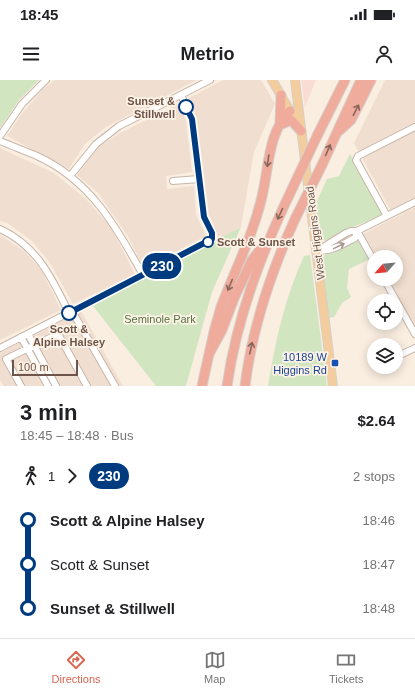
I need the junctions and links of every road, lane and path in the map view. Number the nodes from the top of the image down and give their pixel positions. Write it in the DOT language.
graph roads {
  1 [pos="46,80"];
  2 [pos="210,80"];
  3 [pos="272,80"];
  4 [pos="295,80"];
  5 [pos="345,80"];
  6 [pos="361,80"];
  7 [pos="371,80"];
  8 [pos="281,95"];
  9 [pos="181,96"];
  10 [pos="298,104"];
  11 [pos="290,110"];
  12 [pos="280,124"];
  13 [pos="415,127"];
  14 [pos="301,131"];
  15 [pos="335,135"];
  16 [pos="0,136"];
  17 [pos="0,141"];
  18 [pos="70,176"];
  19 [pos="199,179"];
  20 [pos="173,181"];
  21 [pos="415,202"];
  22 [pos="387,216"];
  23 [pos="0,229"];
  24 [pos="357,231"];
  25 [pos="268,239"];
  26 [pos="368,250"];
  27 [pos="317,251"];
  28 [pos="143,275"];
  29 [pos="388,286"];
  30 [pos="71,312"];
  31 [pos="28,334"];
  32 [pos="415,334"];
  33 [pos="21,337"];
  34 [pos="33,345"];
  35 [pos="0,348"];
  36 [pos="26,348"];
  37 [pos="415,348"];
  38 [pos="209,354"];
  39 [pos="403,354"];
  40 [pos="21,386"];
  41 [pos="48,386"];
  42 [pos="56,386"];
  43 [pos="87,386"];
  44 [pos="115,386"];
  45 [pos="202,386"];
  46 [pos="227,386"];
  47 [pos="244,386"];
  48 [pos="333,386"];
  1 -- 16 [label="street"];
  2 -- 9 [label="street"];
  3 -- 8 [label="main road"];
  4 -- 10 [label="main road, West Higgins Road"];
  5 -- 25 [label="highway, one-way, bridge"];
  6 -- 15 [label="highway"];
  15 -- 7 [label="highway, one-way"];
  8 -- 11 [label="main road"];
  8 -- 12 [label="highway"];
  9 -- 18 [label="street"];
  9 -- 19 [label="street"];
  10 -- 11 [label="main road"];
  10 -- 14 [label="main road, West Higgins Road"];
  11 -- 12 [label="highway"];
  11 -- 14 [label="main road"];
  12 -- 14 [label="highway"];
  12 -- 38 [label="highway, one-way"];
  13 -- 22 [label="street"];
  14 -- 27 [label="main road, West Higgins Road"];
  47 -- 15 [label="highway, one-way, bridge"];
  17 -- 18 [label="street"];
  18 -- 28 [label="street"];
  19 -- 20 [label="street"];
  19 -- 28 [label="street"];
  21 -- 22 [label="street"];
  22 -- 24 [label="street"];
  23 -- 30 [label="street"];
  24 -- 26 [label="street"];
  24 -- 27 [label="street"];
  25 -- 38 [label="highway"];
  25 -- 46 [label="highway"];
  27 -- 48 [label="main road, West Higgins Road"];
  28 -- 30 [label="street"];
  29 -- 32 [label="street"];
  30 -- 31 [label="street"];
  30 -- 44 [label="street"];
  31 -- 33 [label="street"];
  31 -- 34 [label="street"];
  33 -- 35 [label="street"];
  33 -- 36 [label="street"];
  34 -- 36 [label="street"];
  34 -- 42 [label="street"];
  34 -- 43 [label="street"];
  36 -- 40 [label="street"];
  36 -- 41 [label="street"];
  37 -- 39 [label="street"];
  38 -- 45 [label="highway"];
}
